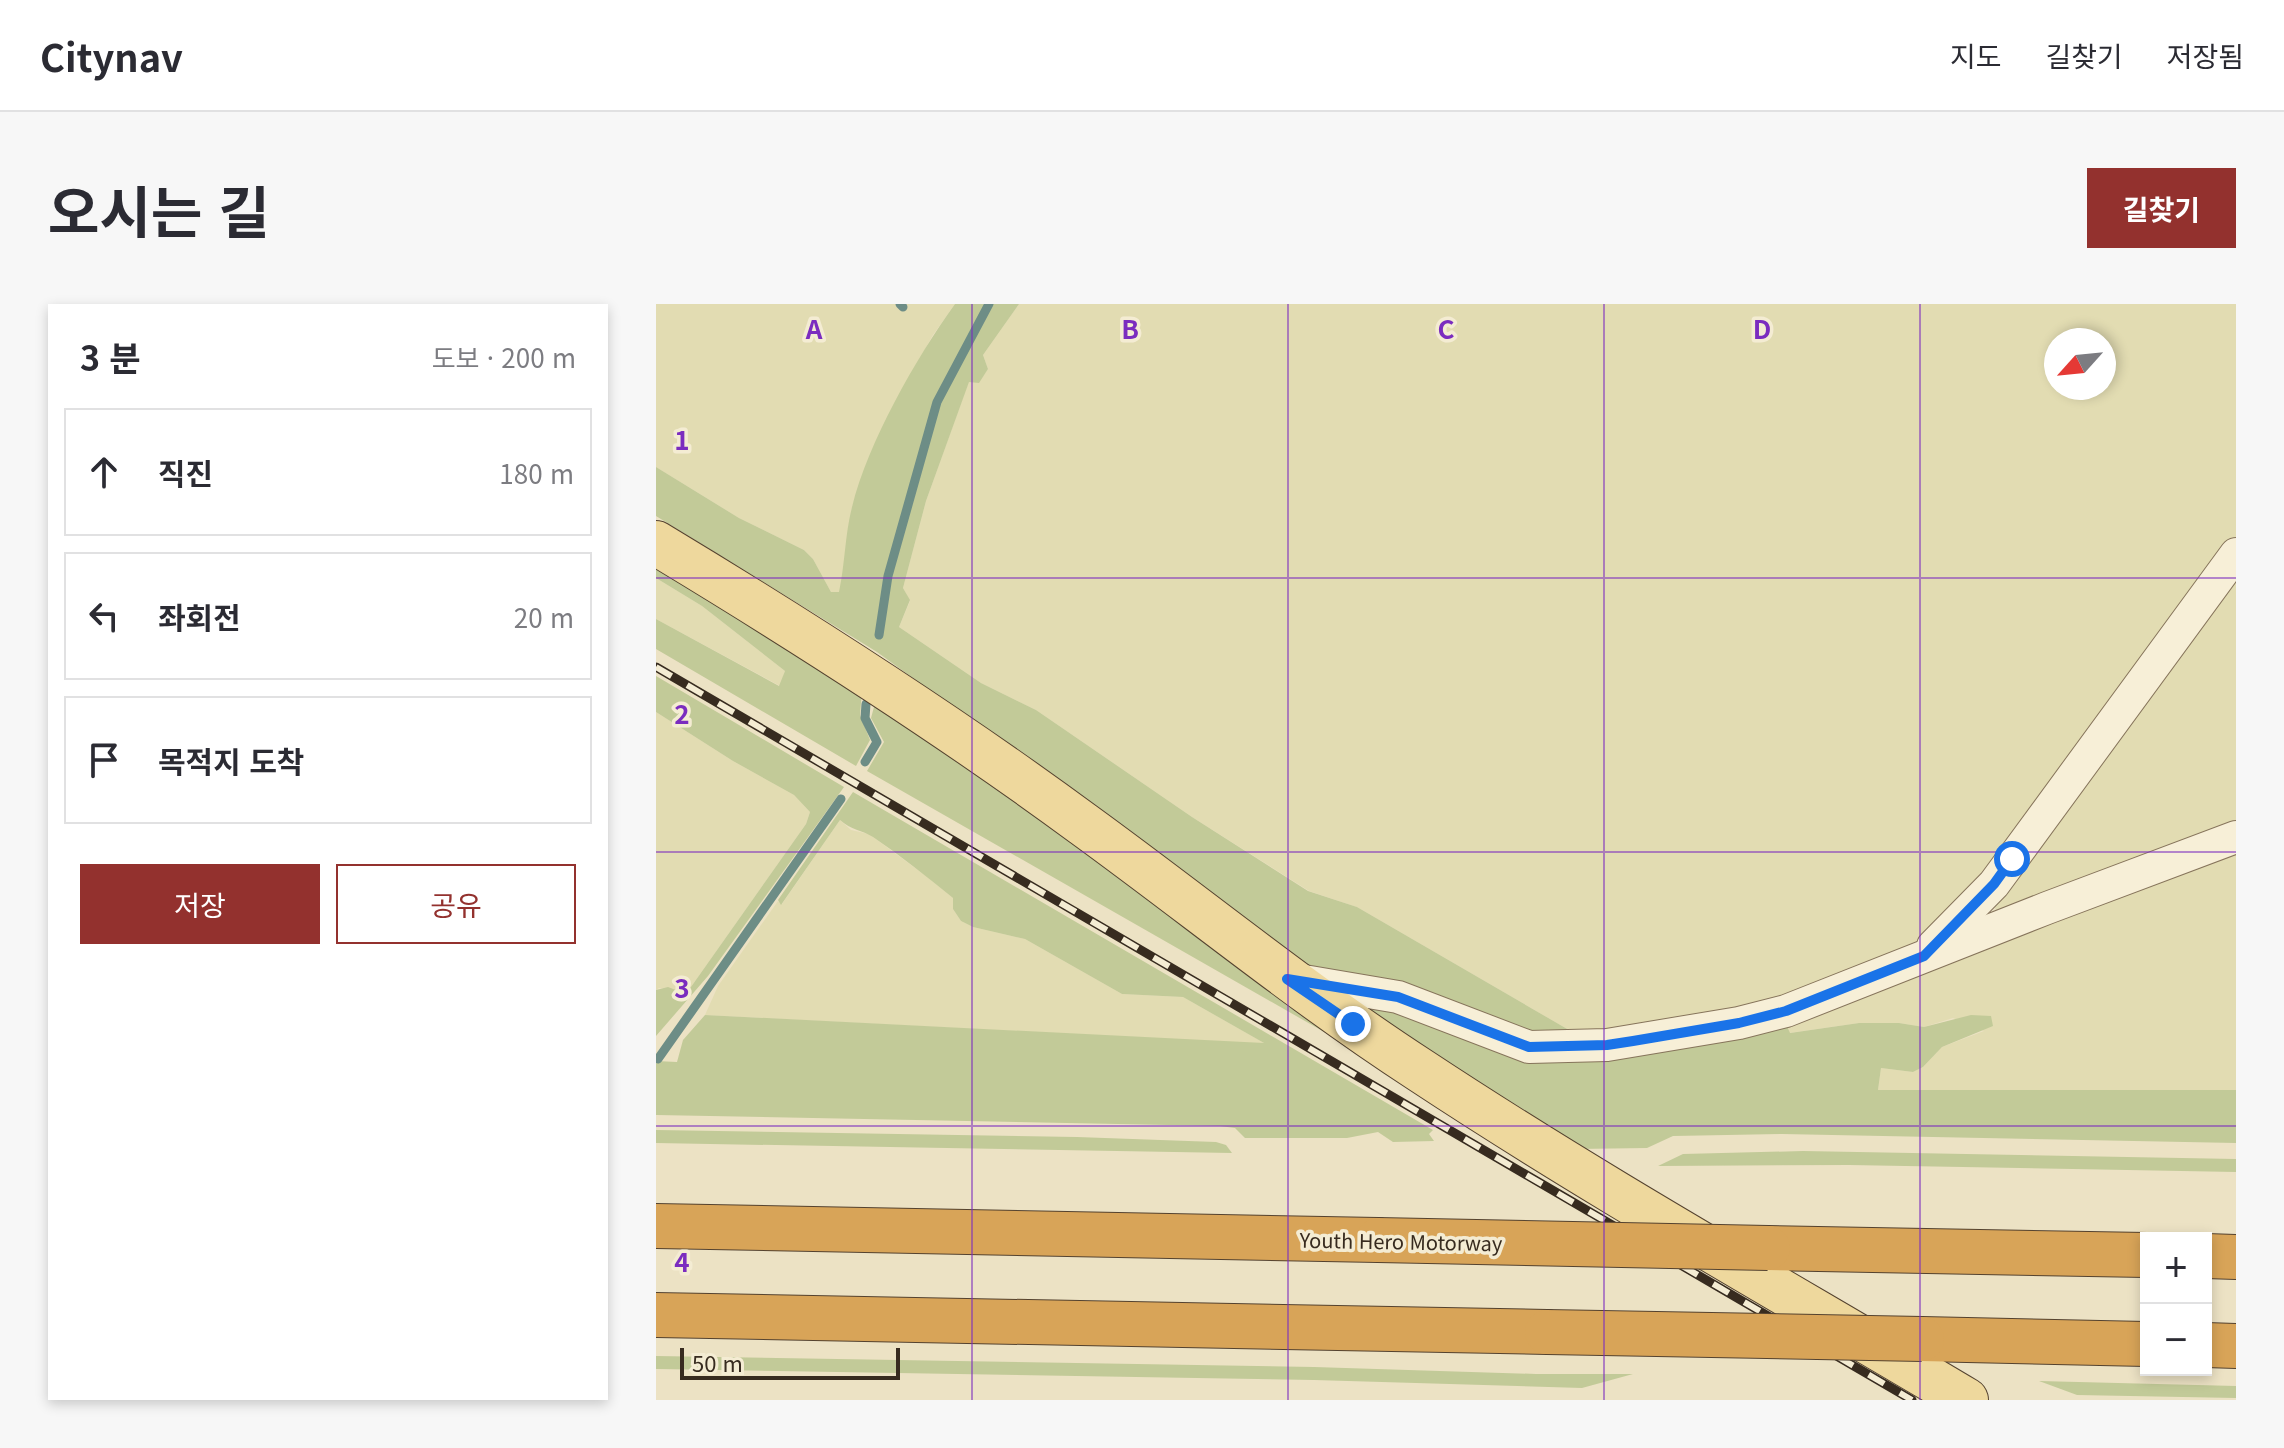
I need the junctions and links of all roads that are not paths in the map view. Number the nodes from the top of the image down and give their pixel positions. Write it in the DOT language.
graph roads {
  1 [pos="656,543"];
  2 [pos="2236,554"];
  3 [pos="2236,837"];
  4 [pos="1924,956"];
  5 [pos="1287,979"];
  6 [pos="656,1226"];
  7 [pos="2140,1255"];
  8 [pos="2212,1256"];
  9 [pos="2236,1257"];
  10 [pos="656,1315"];
  11 [pos="2140,1344"];
  12 [pos="2212,1345"];
  13 [pos="2236,1346"];
  14 [pos="1966,1400"];
  1 -- 5 [label="main road"];
  2 -- 4 [label="street"];
  3 -- 4 [label="street"];
  4 -- 5 [label="street"];
  5 -- 14 [label="main road"];
  6 -- 7 [label="highway, Youth Hero Motorway, bridge"];
  8 -- 9 [label="highway"];
  10 -- 11 [label="highway, bridge"];
  12 -- 13 [label="highway"];
}
